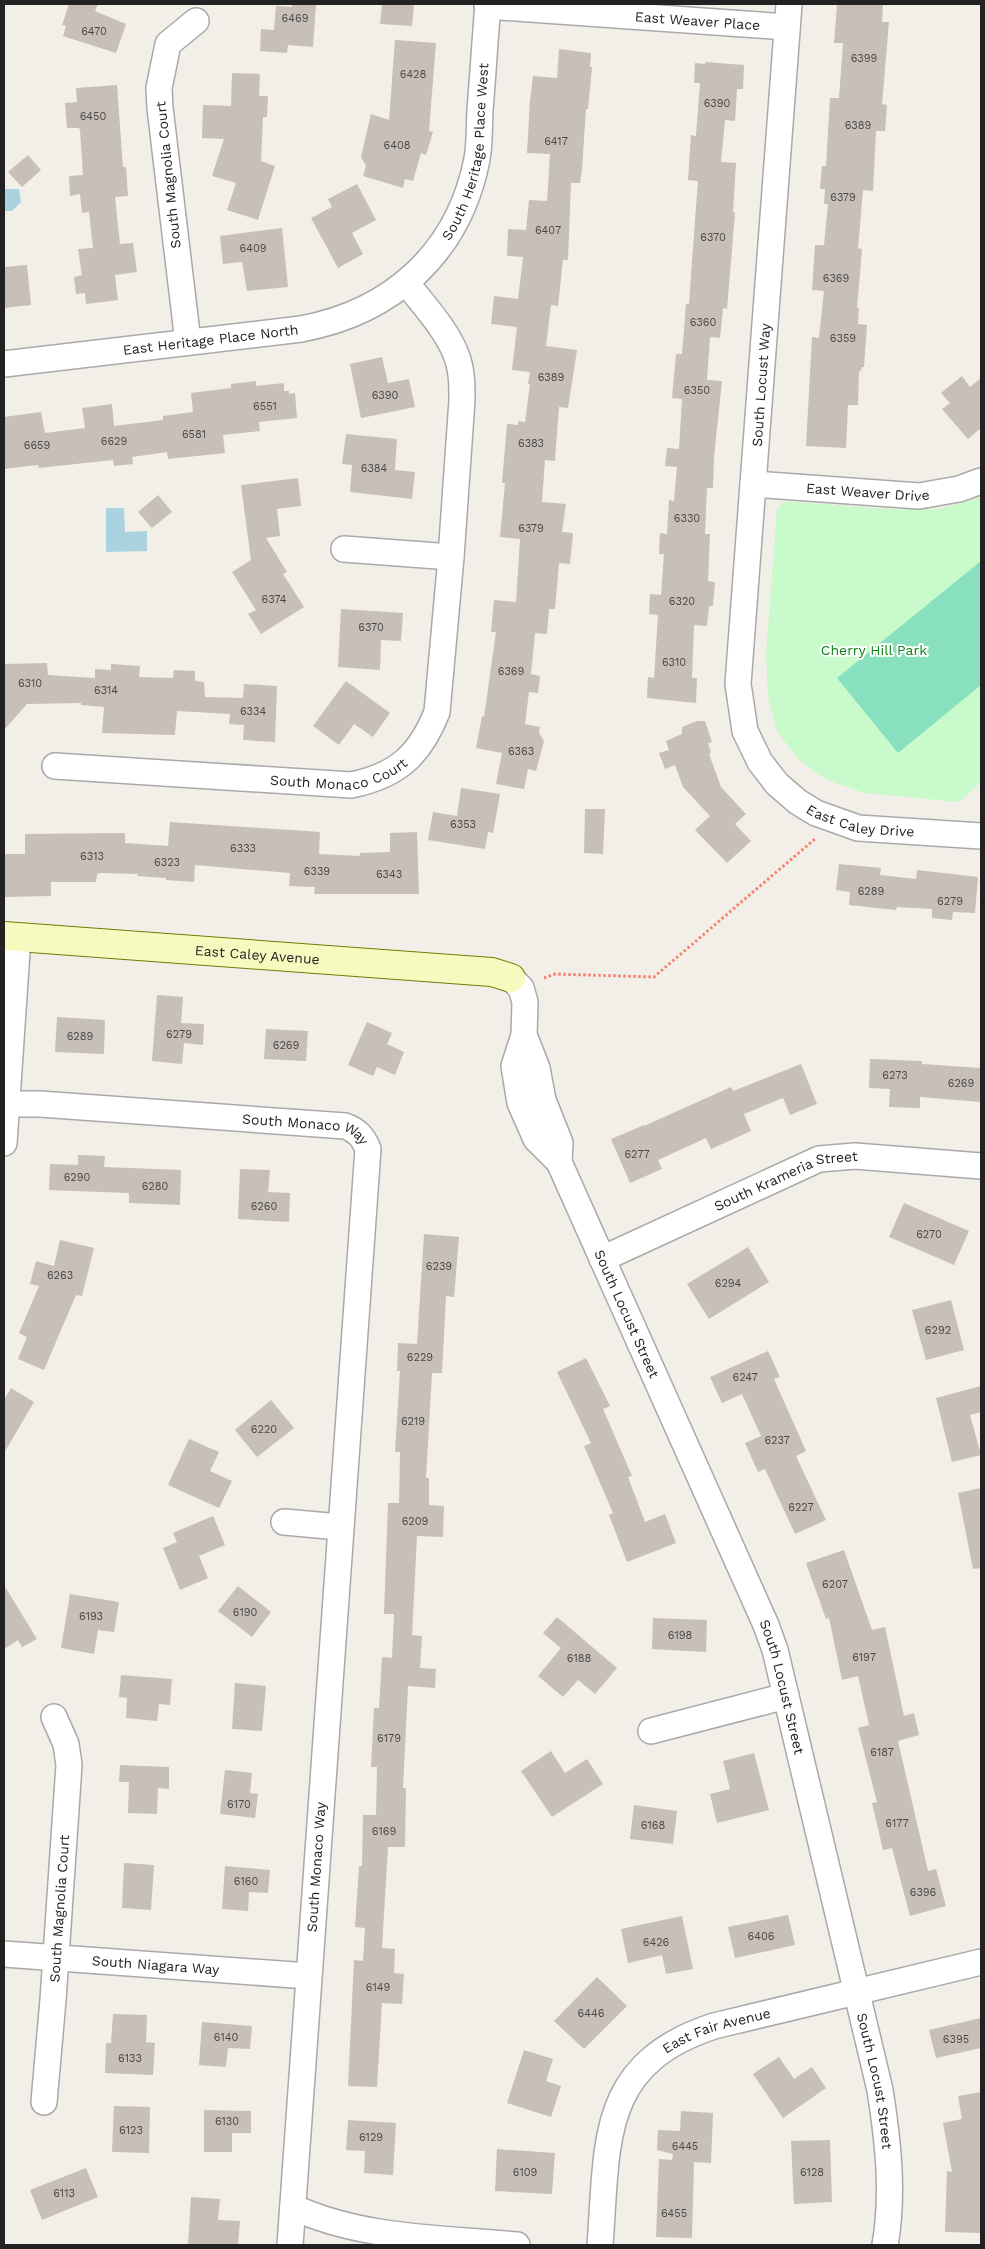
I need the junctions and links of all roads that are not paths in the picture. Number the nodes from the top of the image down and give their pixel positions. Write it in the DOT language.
graph roads {
  1 [pos="488,5"];
  2 [pos="788,16"];
  3 [pos="196,20"];
  4 [pos="406,282"];
  5 [pos="188,342"];
  6 [pos="4,364"];
  7 [pos="981,481"];
  8 [pos="753,484"];
  9 [pos="344,549"];
  10 [pos="452,557"];
  11 [pos="760,762"];
  12 [pos="55,766"];
  13 [pos="981,836"];
  14 [pos="11,936"];
  15 [pos="511,978"];
  16 [pos="7,1104"];
  17 [pos="4,1143"];
  18 [pos="981,1166"];
  19 [pos="602,1259"];
  20 [pos="284,1522"];
  21 [pos="340,1527"];
  22 [pos="786,1696"];
  23 [pos="54,1717"];
  24 [pos="651,1731"];
  25 [pos="4,1954"];
  26 [pos="55,1958"];
  27 [pos="981,1962"];
  28 [pos="308,1976"];
  29 [pos="857,1992"];
  30 [pos="44,2102"];
  31 [pos="293,2207"];
  32 [pos="290,2245"];
  33 [pos="517,2245"];
  34 [pos="600,2245"];
  35 [pos="885,2245"];
  1 -- 2 [label="street, East Weaver Place"];
  1 -- 4 [label="street, South Heritage Place West"];
  2 -- 8 [label="street, South Locust Way"];
  3 -- 5 [label="street, South Magnolia Court"];
  4 -- 5 [label="street, East Heritage Place North"];
  4 -- 10 [label="street, South Monaco Court"];
  5 -- 6 [label="street, East Heritage Place North"];
  7 -- 8 [label="street, East Weaver Drive"];
  8 -- 11 [label="street, South Locust Way"];
  9 -- 10 [label="street"];
  10 -- 12 [label="street, South Monaco Court"];
  11 -- 13 [label="street, East Caley Drive"];
  14 -- 15 [label="street, East Caley Avenue"];
  14 -- 16 [label="street"];
  15 -- 19 [label="street, South Locust Street"];
  16 -- 17 [label="street"];
  16 -- 21 [label="street, South Monaco Way"];
  18 -- 19 [label="street, South Krameria Street"];
  19 -- 22 [label="street, South Locust Street"];
  20 -- 21 [label="street"];
  21 -- 28 [label="street, South Monaco Way"];
  22 -- 24 [label="street"];
  22 -- 29 [label="street, South Locust Street"];
  23 -- 26 [label="street, South Magnolia Court"];
  25 -- 26 [label="street, South Niagara Way"];
  26 -- 28 [label="street, South Niagara Way"];
  26 -- 30 [label="street, South Magnolia Court"];
  27 -- 29 [label="street, East Fair Avenue"];
  28 -- 31 [label="street, South Monaco Way"];
  29 -- 34 [label="street, East Fair Avenue"];
  29 -- 35 [label="street, South Locust Street"];
  31 -- 32 [label="street, South Monaco Way"];
  31 -- 33 [label="street"];
}
